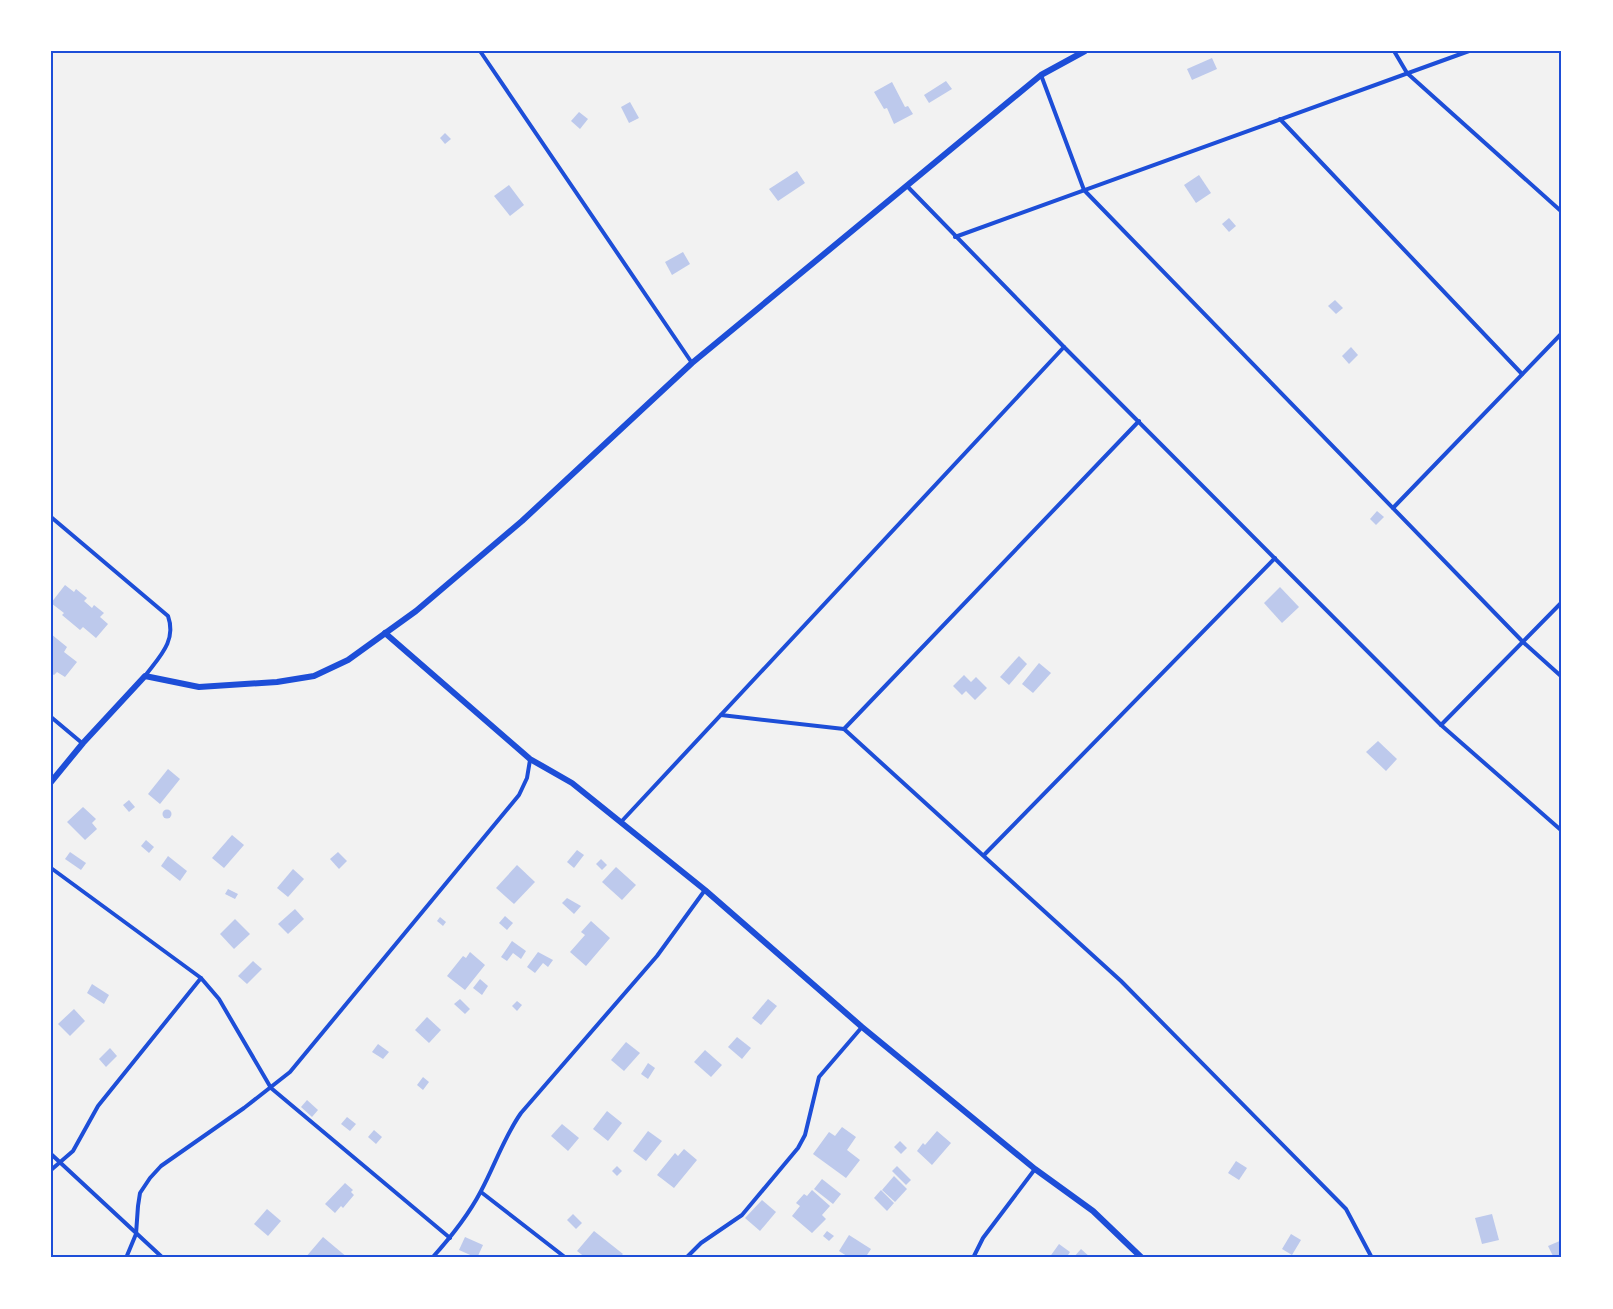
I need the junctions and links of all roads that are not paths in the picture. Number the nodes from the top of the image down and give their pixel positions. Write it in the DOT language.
graph roads {
  1 [pos="480,51"];
  2 [pos="1085,51"];
  3 [pos="1394,51"];
  4 [pos="1469,51"];
  5 [pos="1407,73"];
  6 [pos="1041,75"];
  7 [pos="1280,119"];
  8 [pos="907,186"];
  9 [pos="1084,190"];
  10 [pos="1562,212"];
  11 [pos="955,237"];
  12 [pos="1562,333"];
  13 [pos="1064,347"];
  14 [pos="692,363"];
  15 [pos="1522,374"];
  16 [pos="1139,422"];
  17 [pos="1393,508"];
  18 [pos="51,517"];
  19 [pos="1275,558"];
  20 [pos="1562,602"];
  21 [pos="385,633"];
  22 [pos="1523,642"];
  23 [pos="145,676"];
  24 [pos="1562,677"];
  25 [pos="721,715"];
  26 [pos="51,717"];
  27 [pos="1441,725"];
  28 [pos="844,729"];
  29 [pos="83,743"];
  30 [pos="530,759"];
  31 [pos="51,782"];
  32 [pos="621,822"];
  33 [pos="1562,831"];
  34 [pos="984,855"];
  35 [pos="51,868"];
  36 [pos="705,890"];
  37 [pos="201,978"];
  38 [pos="862,1028"];
  39 [pos="271,1088"];
  40 [pos="51,1154"];
  41 [pos="61,1163"];
  42 [pos="1035,1169"];
  43 [pos="51,1170"];
  44 [pos="481,1192"];
  45 [pos="136,1234"];
  46 [pos="450,1238"];
  47 [pos="126,1258"];
  48 [pos="163,1258"];
  49 [pos="432,1258"];
  50 [pos="566,1258"];
  51 [pos="686,1258"];
  52 [pos="973,1258"];
  53 [pos="1142,1258"];
  54 [pos="1372,1258"];
  1 -- 14 [label="lane"];
  2 -- 6 [label="street"];
  3 -- 5 [label="lane"];
  4 -- 5 [label="lane"];
  5 -- 7 [label="lane"];
  5 -- 10 [label="lane"];
  6 -- 8 [label="street"];
  6 -- 9 [label="lane"];
  7 -- 9 [label="lane"];
  7 -- 15 [label="lane"];
  8 -- 11 [label="lane"];
  8 -- 14 [label="street"];
  9 -- 11 [label="lane"];
  9 -- 17 [label="lane"];
  11 -- 13 [label="lane"];
  12 -- 15 [label="lane"];
  13 -- 16 [label="lane"];
  13 -- 25 [label="lane"];
  14 -- 21 [label="street"];
  15 -- 17 [label="lane"];
  16 -- 19 [label="lane"];
  16 -- 28 [label="lane"];
  17 -- 22 [label="lane"];
  18 -- 23 [label="lane"];
  19 -- 27 [label="lane"];
  19 -- 34 [label="lane"];
  20 -- 22 [label="lane"];
  21 -- 23 [label="street"];
  21 -- 30 [label="street"];
  22 -- 24 [label="lane"];
  22 -- 27 [label="lane"];
  23 -- 29 [label="street"];
  25 -- 28 [label="lane"];
  25 -- 32 [label="lane"];
  26 -- 29 [label="lane"];
  27 -- 33 [label="lane"];
  28 -- 34 [label="lane"];
  29 -- 31 [label="street"];
  30 -- 32 [label="street"];
  30 -- 39 [label="lane"];
  32 -- 36 [label="street"];
  34 -- 54 [label="lane"];
  35 -- 37 [label="lane"];
  36 -- 38 [label="street"];
  36 -- 44 [label="lane"];
  37 -- 39 [label="lane"];
  37 -- 41 [label="lane"];
  38 -- 42 [label="street"];
  38 -- 51 [label="lane"];
  39 -- 45 [label="lane"];
  39 -- 46 [label="lane"];
  40 -- 41 [label="lane"];
  41 -- 43 [label="lane"];
  41 -- 45 [label="lane"];
  42 -- 52 [label="lane"];
  42 -- 53 [label="street"];
  44 -- 46 [label="lane"];
  44 -- 50 [label="lane"];
  45 -- 47 [label="lane"];
  45 -- 48 [label="lane"];
  46 -- 49 [label="lane"];
}
